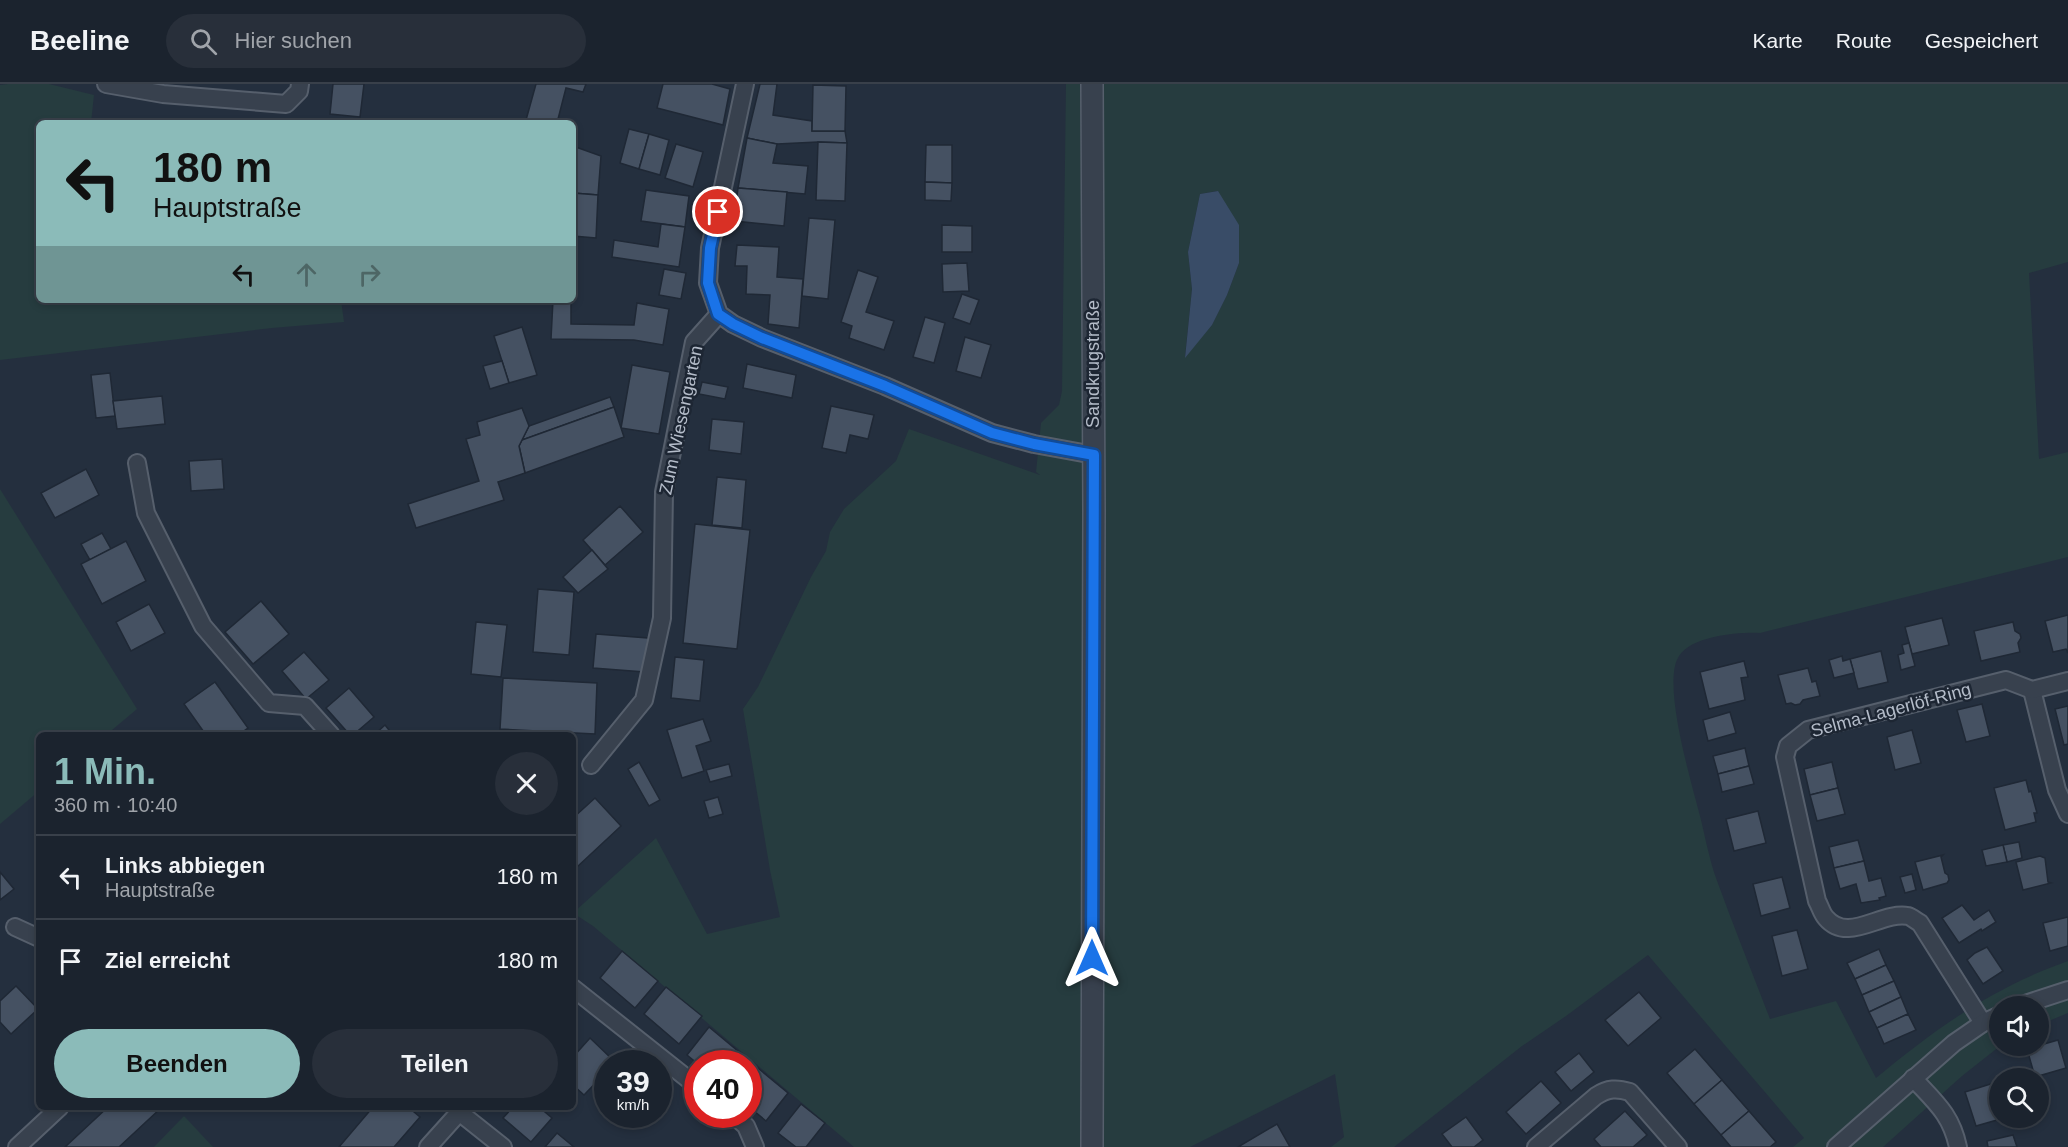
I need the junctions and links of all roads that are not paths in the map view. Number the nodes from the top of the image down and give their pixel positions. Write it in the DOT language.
graph roads {
  1 [pos="106,84"];
  2 [pos="300,84"];
  3 [pos="745,84"];
  4 [pos="1092,84"];
  5 [pos="718,314"];
  6 [pos="1094,455"];
  7 [pos="137,463"];
  8 [pos="2068,681"];
  9 [pos="2032,690"];
  10 [pos="328,732"];
  11 [pos="591,765"];
  12 [pos="2068,814"];
  13 [pos="15,927"];
  14 [pos="36,937"];
  15 [pos="576,990"];
  16 [pos="2068,990"];
  17 [pos="2049,996"];
  18 [pos="1989,1020"];
  19 [pos="1983,1023"];
  20 [pos="684,1076"];
  21 [pos="1913,1078"];
  22 [pos="57,1110"];
  23 [pos="461,1110"];
  24 [pos="463,1110"];
  25 [pos="747,1128"];
  26 [pos="17,1147"];
  27 [pos="428,1147"];
  28 [pos="503,1147"];
  29 [pos="754,1147"];
  30 [pos="1092,1147"];
  31 [pos="1536,1147"];
  32 [pos="1678,1147"];
  33 [pos="1836,1147"];
  34 [pos="1958,1147"];
  1 -- 2 [label="street"];
  3 -- 5 [label="street"];
  4 -- 6 [label="street, Sandkrugstraße"];
  5 -- 6 [label="street"];
  5 -- 11 [label="street, Zum Wiesengarten"];
  6 -- 30 [label="street, Sandkrugstraße"];
  7 -- 10 [label="street"];
  8 -- 9 [label="street"];
  9 -- 12 [label="street"];
  9 -- 19 [label="street, Selma-Lagerlöf-Ring"];
  13 -- 14 [label="street"];
  15 -- 20 [label="street"];
  16 -- 17 [label="street"];
  18 -- 19 [label="street"];
  19 -- 21 [label="street"];
  21 -- 33 [label="street"];
  21 -- 34 [label="street"];
  22 -- 26 [label="street"];
  23 -- 27 [label="street"];
  24 -- 28 [label="street"];
  25 -- 29 [label="street"];
  31 -- 32 [label="street"];
}
